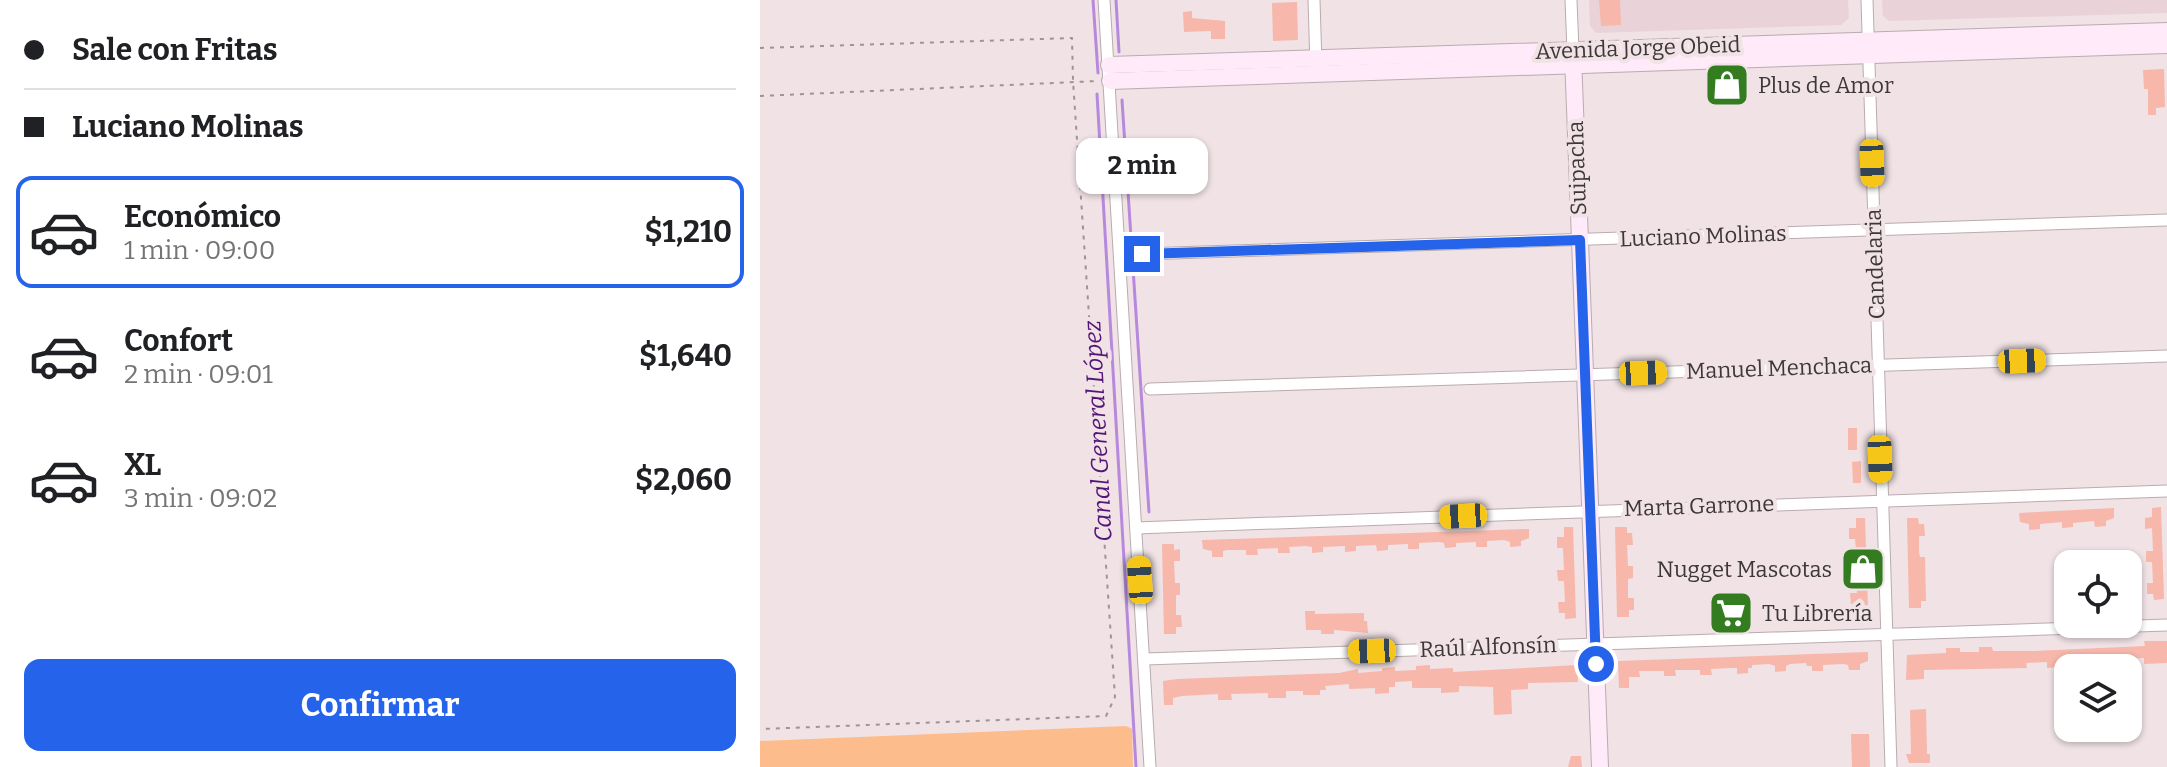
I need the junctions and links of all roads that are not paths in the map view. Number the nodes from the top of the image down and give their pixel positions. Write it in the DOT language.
graph roads {
  1 [pos="1104,0"];
  2 [pos="1314,0"];
  3 [pos="1571,0"];
  4 [pos="1867,0"];
  5 [pos="2167,31"];
  6 [pos="2167,45"];
  7 [pos="1868,48"];
  8 [pos="1573,58"];
  9 [pos="1316,66"];
  10 [pos="1109,73"];
  11 [pos="2167,220"];
  12 [pos="1874,230"];
  13 [pos="1580,240"];
  14 [pos="1142,254"];
  15 [pos="2167,356"];
  16 [pos="1878,365"];
  17 [pos="1585,375"];
  18 [pos="1150,389"];
  19 [pos="2167,491"];
  20 [pos="1882,500"];
  21 [pos="1590,510"];
  22 [pos="1136,528"];
  23 [pos="2167,625"];
  24 [pos="1886,634"];
  25 [pos="1595,644"];
  26 [pos="1145,659"];
  27 [pos="1150,767"];
  28 [pos="1600,767"];
  29 [pos="1891,767"];
  1 -- 10 [label="street"];
  2 -- 9 [label="street"];
  3 -- 8 [label="street, Suipacha"];
  4 -- 7 [label="street, Candelaria"];
  5 -- 7 [label="main road, Avenida Jorge Obeid"];
  6 -- 7 [label="main road, Avenida Jorge Obeid"];
  7 -- 8 [label="main road, Avenida Jorge Obeid"];
  7 -- 12 [label="street, Candelaria"];
  8 -- 9 [label="main road, Avenida Jorge Obeid"];
  8 -- 13 [label="main road, Suipacha"];
  9 -- 10 [label="main road, Avenida Jorge Obeid"];
  10 -- 22 [label="street"];
  11 -- 12 [label="street, Luciano Molinas"];
  12 -- 13 [label="street, Luciano Molinas"];
  12 -- 16 [label="street, Candelaria"];
  13 -- 14 [label="street, Luciano Molinas"];
  13 -- 17 [label="main road, Suipacha"];
  15 -- 16 [label="street, Manuel Menchaca"];
  16 -- 17 [label="street, Manuel Menchaca"];
  16 -- 20 [label="street, Candelaria"];
  17 -- 18 [label="street, Manuel Menchaca"];
  17 -- 21 [label="main road, Suipacha"];
  19 -- 20 [label="street, Marta Garrone"];
  20 -- 21 [label="street, Marta Garrone"];
  20 -- 24 [label="street, Candelaria"];
  21 -- 22 [label="street, Marta Garrone"];
  21 -- 25 [label="main road, Suipacha"];
  22 -- 26 [label="street"];
  23 -- 24 [label="street, Raúl Alfonsín"];
  24 -- 25 [label="street, Raúl Alfonsín"];
  24 -- 29 [label="street, Candelaria"];
  25 -- 26 [label="street, Raúl Alfonsín"];
  25 -- 28 [label="main road, Suipacha"];
  26 -- 27 [label="street"];
}
